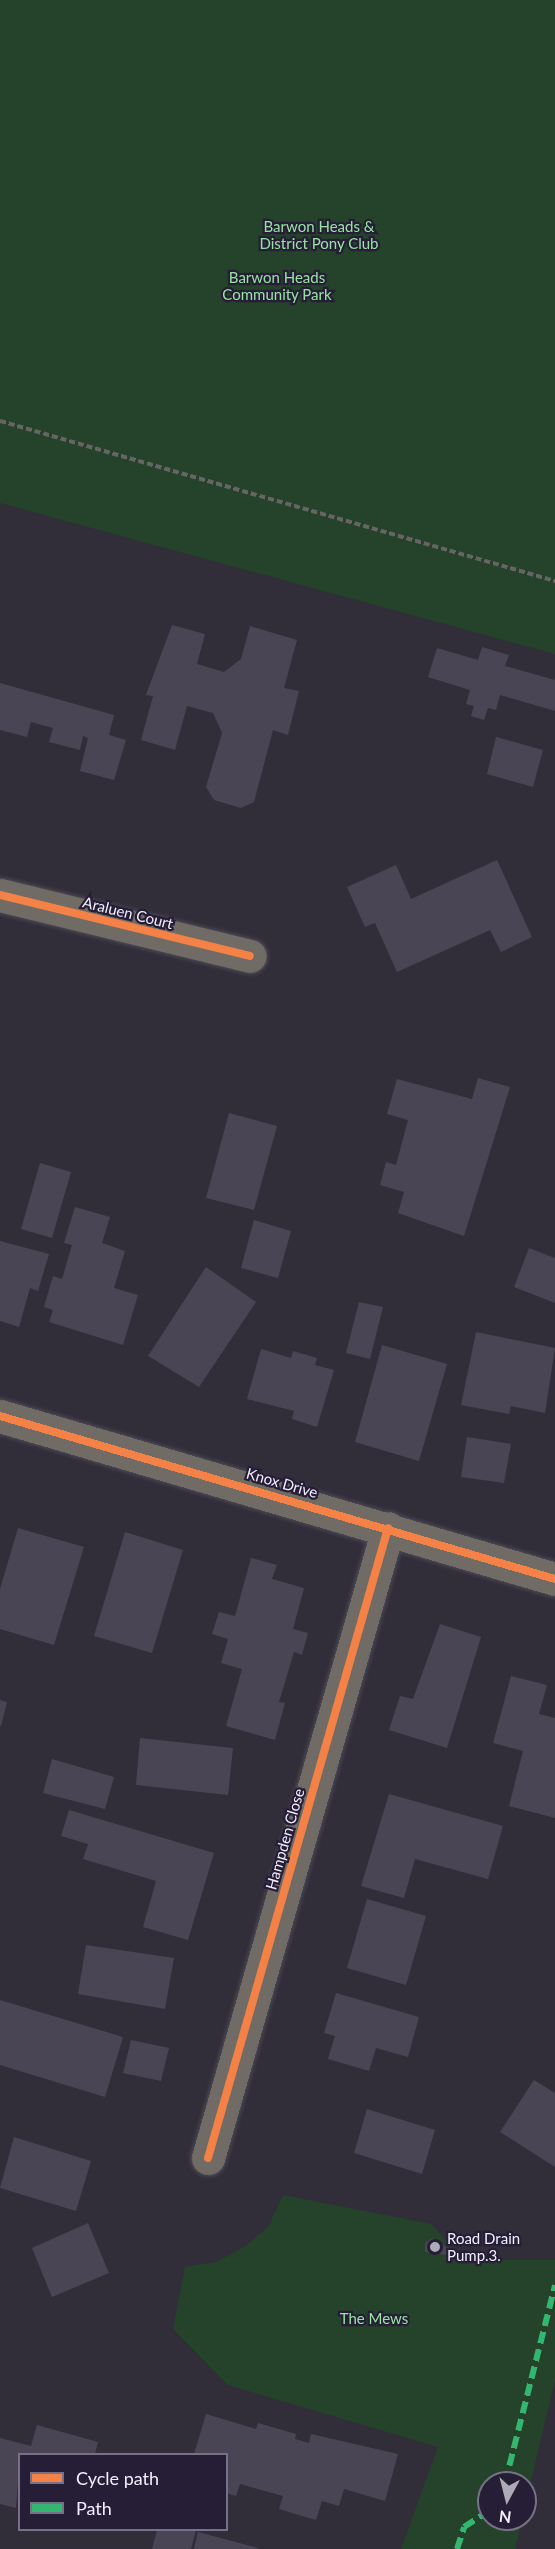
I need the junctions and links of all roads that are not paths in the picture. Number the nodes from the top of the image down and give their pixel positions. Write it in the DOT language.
graph roads {
  1 [pos="0,895"];
  2 [pos="250,956"];
  3 [pos="0,1416"];
  4 [pos="388,1528"];
  5 [pos="555,1579"];
  6 [pos="207,2158"];
  1 -- 2 [label="street, Araluen Court"];
  3 -- 4 [label="street, Knox Drive"];
  4 -- 5 [label="street, Knox Drive"];
  4 -- 6 [label="street, Hampden Close"];
}
